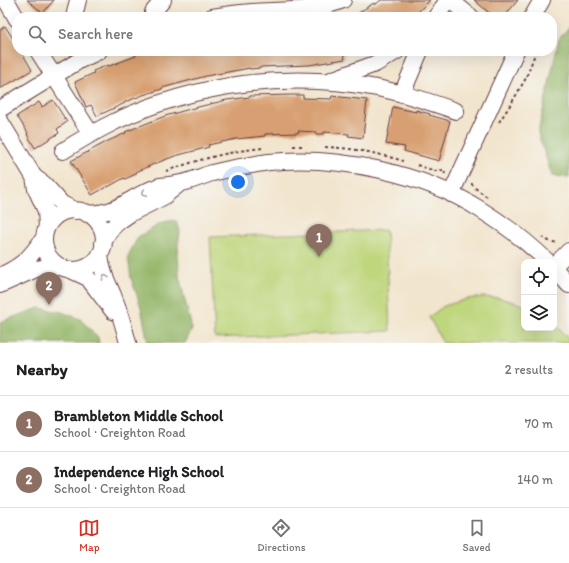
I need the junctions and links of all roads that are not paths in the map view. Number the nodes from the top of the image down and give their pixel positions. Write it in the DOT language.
graph roads {
  1 [pos="6,0"];
  2 [pos="78,0"];
  3 [pos="343,0"];
  4 [pos="449,0"];
  5 [pos="542,0"];
  6 [pos="13,12"];
  7 [pos="75,12"];
  8 [pos="250,12"];
  9 [pos="440,12"];
  10 [pos="465,12"];
  11 [pos="535,12"];
  12 [pos="41,56"];
  13 [pos="78,56"];
  14 [pos="389,56"];
  15 [pos="418,56"];
  16 [pos="514,56"];
  17 [pos="54,76"];
  18 [pos="328,81"];
  19 [pos="402,94"];
  20 [pos="0,109"];
  21 [pos="456,111"];
  22 [pos="0,121"];
  23 [pos="91,134"];
  24 [pos="63,151"];
  25 [pos="34,177"];
  26 [pos="181,183"];
  27 [pos="451,194"];
  28 [pos="81,212"];
  29 [pos="45,233"];
  30 [pos="102,248"];
  31 [pos="569,251"];
  32 [pos="545,259"];
  33 [pos="557,264"];
  34 [pos="66,269"];
  35 [pos="557,271"];
  36 [pos="0,275"];
  37 [pos="0,284"];
  38 [pos="569,285"];
  39 [pos="123,326"];
  40 [pos="128,343"];
  1 -- 6 [label="street"];
  2 -- 7 [label="street"];
  3 -- 8 [label="street"];
  4 -- 9 [label="street"];
  4 -- 10 [label="street"];
  5 -- 11 [label="street"];
  12 -- 17 [label="street"];
  13 -- 17 [label="street"];
  14 -- 18 [label="street"];
  15 -- 19 [label="street"];
  16 -- 27 [label="street"];
  17 -- 20 [label="street"];
  17 -- 23 [label="street"];
  18 -- 19 [label="street"];
  18 -- 23 [label="street"];
  19 -- 21 [label="street"];
  22 -- 25 [label="street"];
  23 -- 24 [label="street"];
  25 -- 28 [label="street"];
  25 -- 29 [label="street"];
  26 -- 27 [label="street"];
  26 -- 28 [label="street, one-way"];
  26 -- 30 [label="street"];
  27 -- 32 [label="street"];
  28 -- 29 [label="street"];
  28 -- 30 [label="street"];
  29 -- 34 [label="street"];
  29 -- 36 [label="street"];
  30 -- 34 [label="street"];
  39 -- 30 [label="street, one-way"];
  31 -- 33 [label="street"];
  34 -- 37 [label="street"];
  34 -- 39 [label="street"];
  35 -- 38 [label="street"];
  39 -- 40 [label="street"];
}
